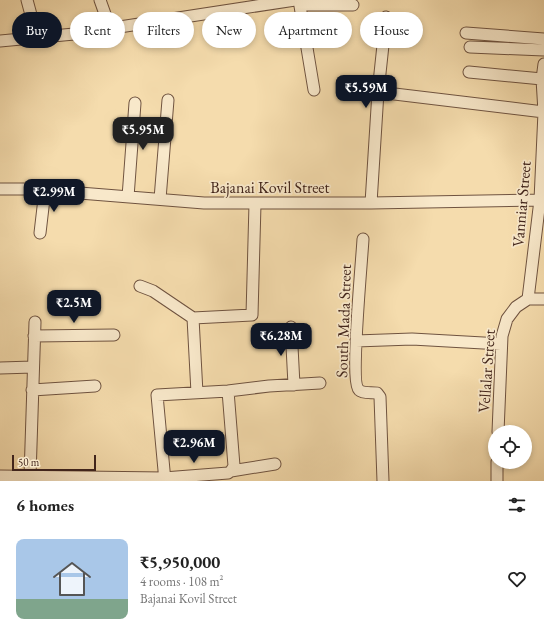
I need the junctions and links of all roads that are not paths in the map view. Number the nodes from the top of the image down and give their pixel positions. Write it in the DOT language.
graph roads {
  1 [pos="27,0"];
  2 [pos="100,0"];
  3 [pos="295,0"];
  4 [pos="300,0"];
  5 [pos="234,5"];
  6 [pos="353,5"];
  7 [pos="30,12"];
  8 [pos="104,12"];
  9 [pos="125,25"];
  10 [pos="466,33"];
  11 [pos="544,39"];
  12 [pos="12,41"];
  13 [pos="0,42"];
  14 [pos="470,46"];
  15 [pos="383,48"];
  16 [pos="544,50"];
  17 [pos="544,64"];
  18 [pos="469,72"];
  19 [pos="542,79"];
  20 [pos="314,90"];
  21 [pos="378,92"];
  22 [pos="168,100"];
  23 [pos="135,103"];
  24 [pos="544,112"];
  25 [pos="0,189"];
  26 [pos="45,190"];
  27 [pos="128,197"];
  28 [pos="160,199"];
  29 [pos="540,200"];
  30 [pos="371,203"];
  31 [pos="254,204"];
  32 [pos="40,233"];
  33 [pos="363,239"];
  34 [pos="140,286"];
  35 [pos="528,298"];
  36 [pos="544,299"];
  37 [pos="193,318"];
  38 [pos="35,322"];
  39 [pos="291,327"];
  40 [pos="114,335"];
  41 [pos="34,336"];
  42 [pos="356,341"];
  43 [pos="502,344"];
  44 [pos="33,367"];
  45 [pos="0,368"];
  46 [pos="320,383"];
  47 [pos="294,385"];
  48 [pos="95,386"];
  49 [pos="32,390"];
  50 [pos="228,392"];
  51 [pos="196,393"];
  52 [pos="498,425"];
  53 [pos="275,464"];
  54 [pos="497,469"];
  55 [pos="232,471"];
  56 [pos="0,476"];
  57 [pos="30,476"];
  58 [pos="164,480"];
  59 [pos="383,481"];
  60 [pos="496,481"];
  1 -- 7 [label="street"];
  2 -- 8 [label="street"];
  3 -- 5 [label="street"];
  4 -- 6 [label="street"];
  4 -- 20 [label="street"];
  5 -- 9 [label="street"];
  10 -- 11 [label="street"];
  12 -- 13 [label="street"];
  14 -- 16 [label="street"];
  15 -- 21 [label="street"];
  17 -- 19 [label="street, Vanniar Street"];
  18 -- 19 [label="street"];
  19 -- 24 [label="street, Vanniar Street"];
  21 -- 24 [label="street"];
  21 -- 30 [label="street"];
  22 -- 28 [label="street"];
  23 -- 27 [label="street"];
  24 -- 29 [label="street, Vanniar Street"];
  25 -- 26 [label="street, Bajanai Kovil Street"];
  26 -- 27 [label="street, Bajanai Kovil Street"];
  26 -- 32 [label="street"];
  27 -- 28 [label="street, Bajanai Kovil Street"];
  28 -- 31 [label="street, Bajanai Kovil Street"];
  29 -- 30 [label="street, Bajanai Kovil Street"];
  29 -- 35 [label="street, Vanniar Street"];
  30 -- 31 [label="street, Bajanai Kovil Street"];
  31 -- 37 [label="street"];
  33 -- 42 [label="street, South Mada Street"];
  34 -- 37 [label="street"];
  35 -- 36 [label="street"];
  35 -- 43 [label="street, Vellalar Street"];
  37 -- 51 [label="street"];
  38 -- 41 [label="street"];
  39 -- 47 [label="street"];
  40 -- 41 [label="street"];
  41 -- 44 [label="street"];
  42 -- 43 [label="street"];
  42 -- 59 [label="street, South Mada Street"];
  43 -- 52 [label="street, Vellalar Street"];
  44 -- 45 [label="street"];
  44 -- 49 [label="street"];
  46 -- 47 [label="street"];
  47 -- 50 [label="street"];
  48 -- 49 [label="street"];
  49 -- 57 [label="street"];
  50 -- 51 [label="street"];
  50 -- 55 [label="street"];
  51 -- 58 [label="street"];
  53 -- 55 [label="street"];
  54 -- 60 [label="street"];
  55 -- 58 [label="street"];
  56 -- 57 [label="street"];
  57 -- 58 [label="street"];
}
